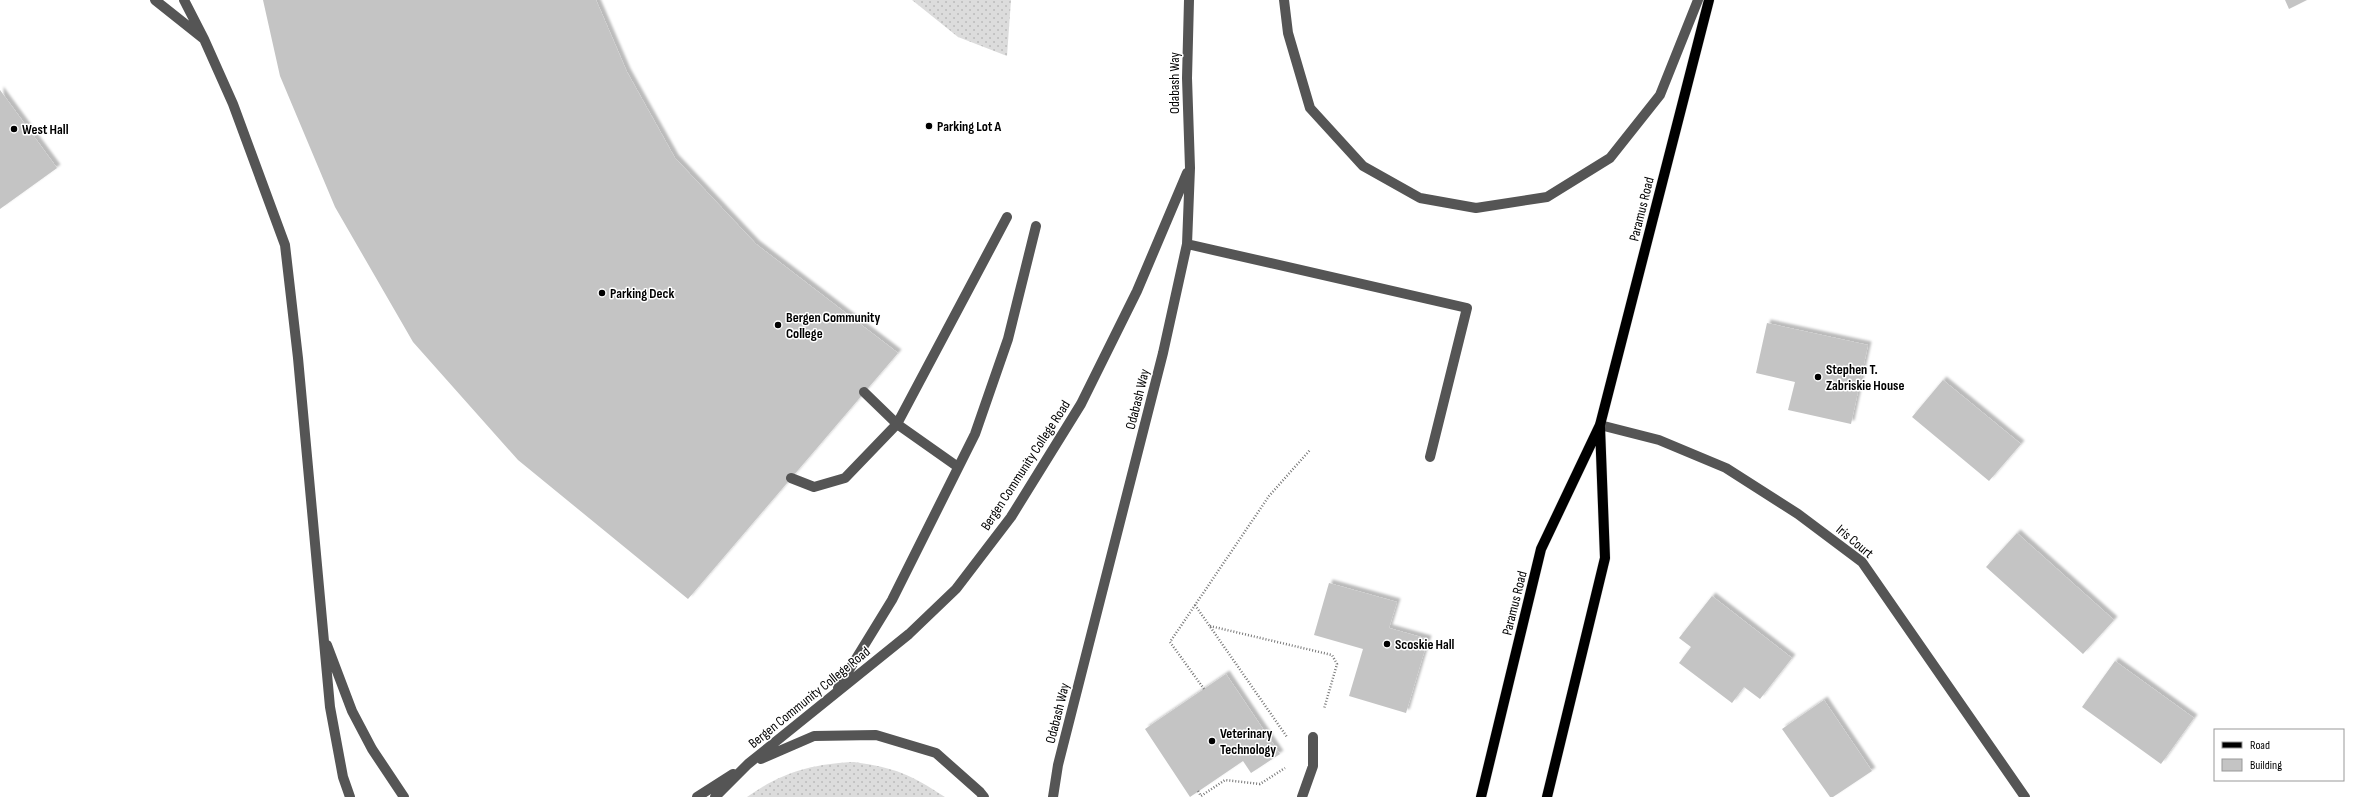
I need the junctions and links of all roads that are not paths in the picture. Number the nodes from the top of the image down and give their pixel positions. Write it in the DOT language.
graph roads {
  1 [pos="155,0"];
  2 [pos="184,0"];
  3 [pos="1189,0"];
  4 [pos="1284,0"];
  5 [pos="1698,0"];
  6 [pos="1709,0"];
  7 [pos="204,39"];
  8 [pos="1190,168"];
  9 [pos="1007,217"];
  10 [pos="1036,226"];
  11 [pos="1186,244"];
  12 [pos="864,392"];
  13 [pos="897,424"];
  14 [pos="1600,425"];
  15 [pos="1430,457"];
  16 [pos="958,467"];
  17 [pos="791,478"];
  18 [pos="322,632"];
  19 [pos="835,694"];
  20 [pos="1313,737"];
  21 [pos="748,764"];
  22 [pos="350,797"];
  23 [pos="404,797"];
  24 [pos="697,797"];
  25 [pos="715,797"];
  26 [pos="984,797"];
  27 [pos="1053,797"];
  28 [pos="1302,797"];
  29 [pos="1481,797"];
  30 [pos="1547,797"];
  31 [pos="2025,797"];
  1 -- 7 [label="street"];
  2 -- 7 [label="street"];
  3 -- 8 [label="street, Odabash Way"];
  4 -- 5 [label="street"];
  6 -- 14 [label="main road, Paramus Road"];
  7 -- 18 [label="street"];
  8 -- 11 [label="street, Odabash Way"];
  8 -- 19 [label="street, Bergen Community College Road"];
  9 -- 13 [label="street"];
  10 -- 16 [label="street"];
  11 -- 15 [label="street"];
  11 -- 27 [label="street, Odabash Way"];
  12 -- 13 [label="street"];
  13 -- 16 [label="street"];
  13 -- 17 [label="street"];
  14 -- 29 [label="main road, Paramus Road"];
  14 -- 30 [label="main road, Paramus Road"];
  14 -- 31 [label="street, Iris Court"];
  16 -- 19 [label="street"];
  18 -- 22 [label="street"];
  18 -- 23 [label="street"];
  19 -- 21 [label="street, Bergen Community College Road"];
  20 -- 28 [label="street"];
  21 -- 24 [label="street"];
  21 -- 25 [label="street"];
  21 -- 26 [label="street"];
}
